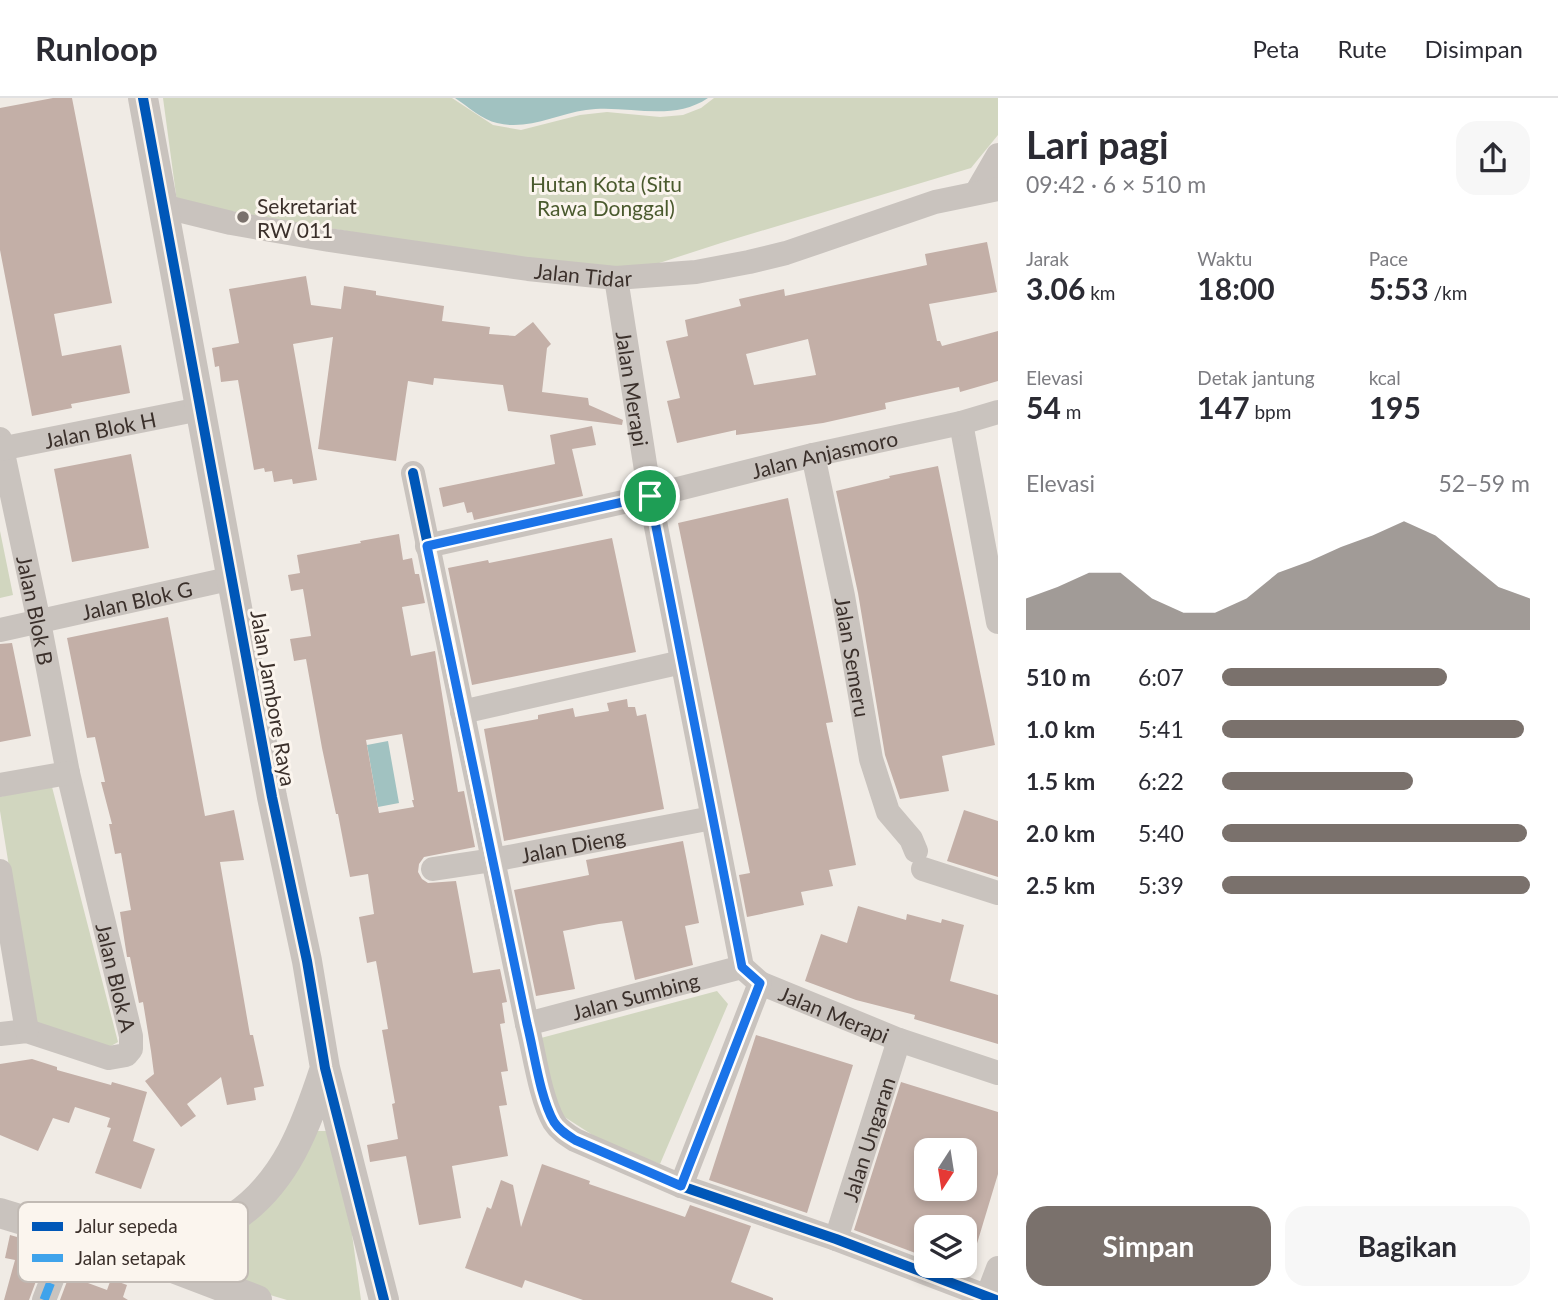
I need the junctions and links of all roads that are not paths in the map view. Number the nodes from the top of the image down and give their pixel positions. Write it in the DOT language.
graph roads {
  1 [pos="144,98"];
  2 [pos="998,155"];
  3 [pos="987,191"];
  4 [pos="162,206"];
  5 [pos="615,278"];
  6 [pos="200,409"];
  7 [pos="998,412"];
  8 [pos="961,423"];
  9 [pos="1,445"];
  10 [pos="813,455"];
  11 [pos="413,474"];
  12 [pos="650,496"];
  13 [pos="427,546"];
  14 [pos="233,578"];
  15 [pos="39,622"];
  16 [pos="998,622"];
  17 [pos="0,629"];
  18 [pos="682,662"];
  19 [pos="462,712"];
  20 [pos="68,773"];
  21 [pos="0,785"];
  22 [pos="712,818"];
  23 [pos="493,860"];
  24 [pos="433,869"];
  25 [pos="0,871"];
  26 [pos="998,893"];
  27 [pos="751,975"];
  28 [pos="527,1024"];
  29 [pos="27,1031"];
  30 [pos="0,1034"];
  31 [pos="899,1040"];
  32 [pos="325,1068"];
  33 [pos="998,1073"];
  34 [pos="681,1186"];
  35 [pos="248,1206"];
  36 [pos="0,1213"];
  37 [pos="18,1218"];
  38 [pos="836,1239"];
  39 [pos="998,1268"];
  40 [pos="51,1282"];
  41 [pos="210,1282"];
  42 [pos="992,1298"];
  43 [pos="44,1300"];
  44 [pos="257,1300"];
  45 [pos="384,1300"];
  1 -- 4 [label="street, Jalan Jambore Raya"];
  2 -- 3 [label="street"];
  3 -- 5 [label="street, Jalan Tidar"];
  4 -- 5 [label="street, Jalan Tidar"];
  4 -- 6 [label="street, Jalan Jambore Raya"];
  5 -- 12 [label="street, Jalan Merapi"];
  6 -- 9 [label="street, Jalan Blok H"];
  6 -- 14 [label="street, Jalan Jambore Raya"];
  7 -- 8 [label="street, Jalan Anjasmoro"];
  8 -- 10 [label="street, Jalan Anjasmoro"];
  8 -- 16 [label="street"];
  9 -- 15 [label="street, Jalan Blok B"];
  10 -- 12 [label="street, Jalan Anjasmoro"];
  10 -- 26 [label="street, Jalan Semeru"];
  11 -- 13 [label="street"];
  12 -- 13 [label="street, Jalan Anjasmoro"];
  12 -- 18 [label="street, Jalan Merapi"];
  13 -- 19 [label="street"];
  14 -- 15 [label="street, Jalan Blok G"];
  14 -- 32 [label="street, Jalan Jambore Raya"];
  15 -- 17 [label="street, Jalan Blok G"];
  15 -- 20 [label="street, Jalan Blok B"];
  18 -- 19 [label="street"];
  18 -- 22 [label="street, Jalan Merapi"];
  19 -- 23 [label="street"];
  20 -- 21 [label="street"];
  20 -- 29 [label="street, Jalan Blok A"];
  22 -- 23 [label="street, Jalan Dieng"];
  22 -- 27 [label="street, Jalan Merapi"];
  23 -- 24 [label="street, Jalan Dieng"];
  23 -- 28 [label="street"];
  25 -- 29 [label="street"];
  27 -- 28 [label="street, Jalan Sumbing"];
  27 -- 31 [label="street, Jalan Merapi"];
  27 -- 34 [label="street"];
  28 -- 34 [label="street"];
  29 -- 30 [label="street, Jalan Blok A"];
  31 -- 33 [label="street, Jalan Merapi"];
  31 -- 38 [label="street, Jalan Ungaran"];
  32 -- 35 [label="street"];
  32 -- 45 [label="street, Jalan Jambore Raya"];
  34 -- 38 [label="street"];
  36 -- 37 [label="street"];
  38 -- 42 [label="street"];
  39 -- 42 [label="street"];
  40 -- 43 [label="street"];
  41 -- 44 [label="street"];
}
